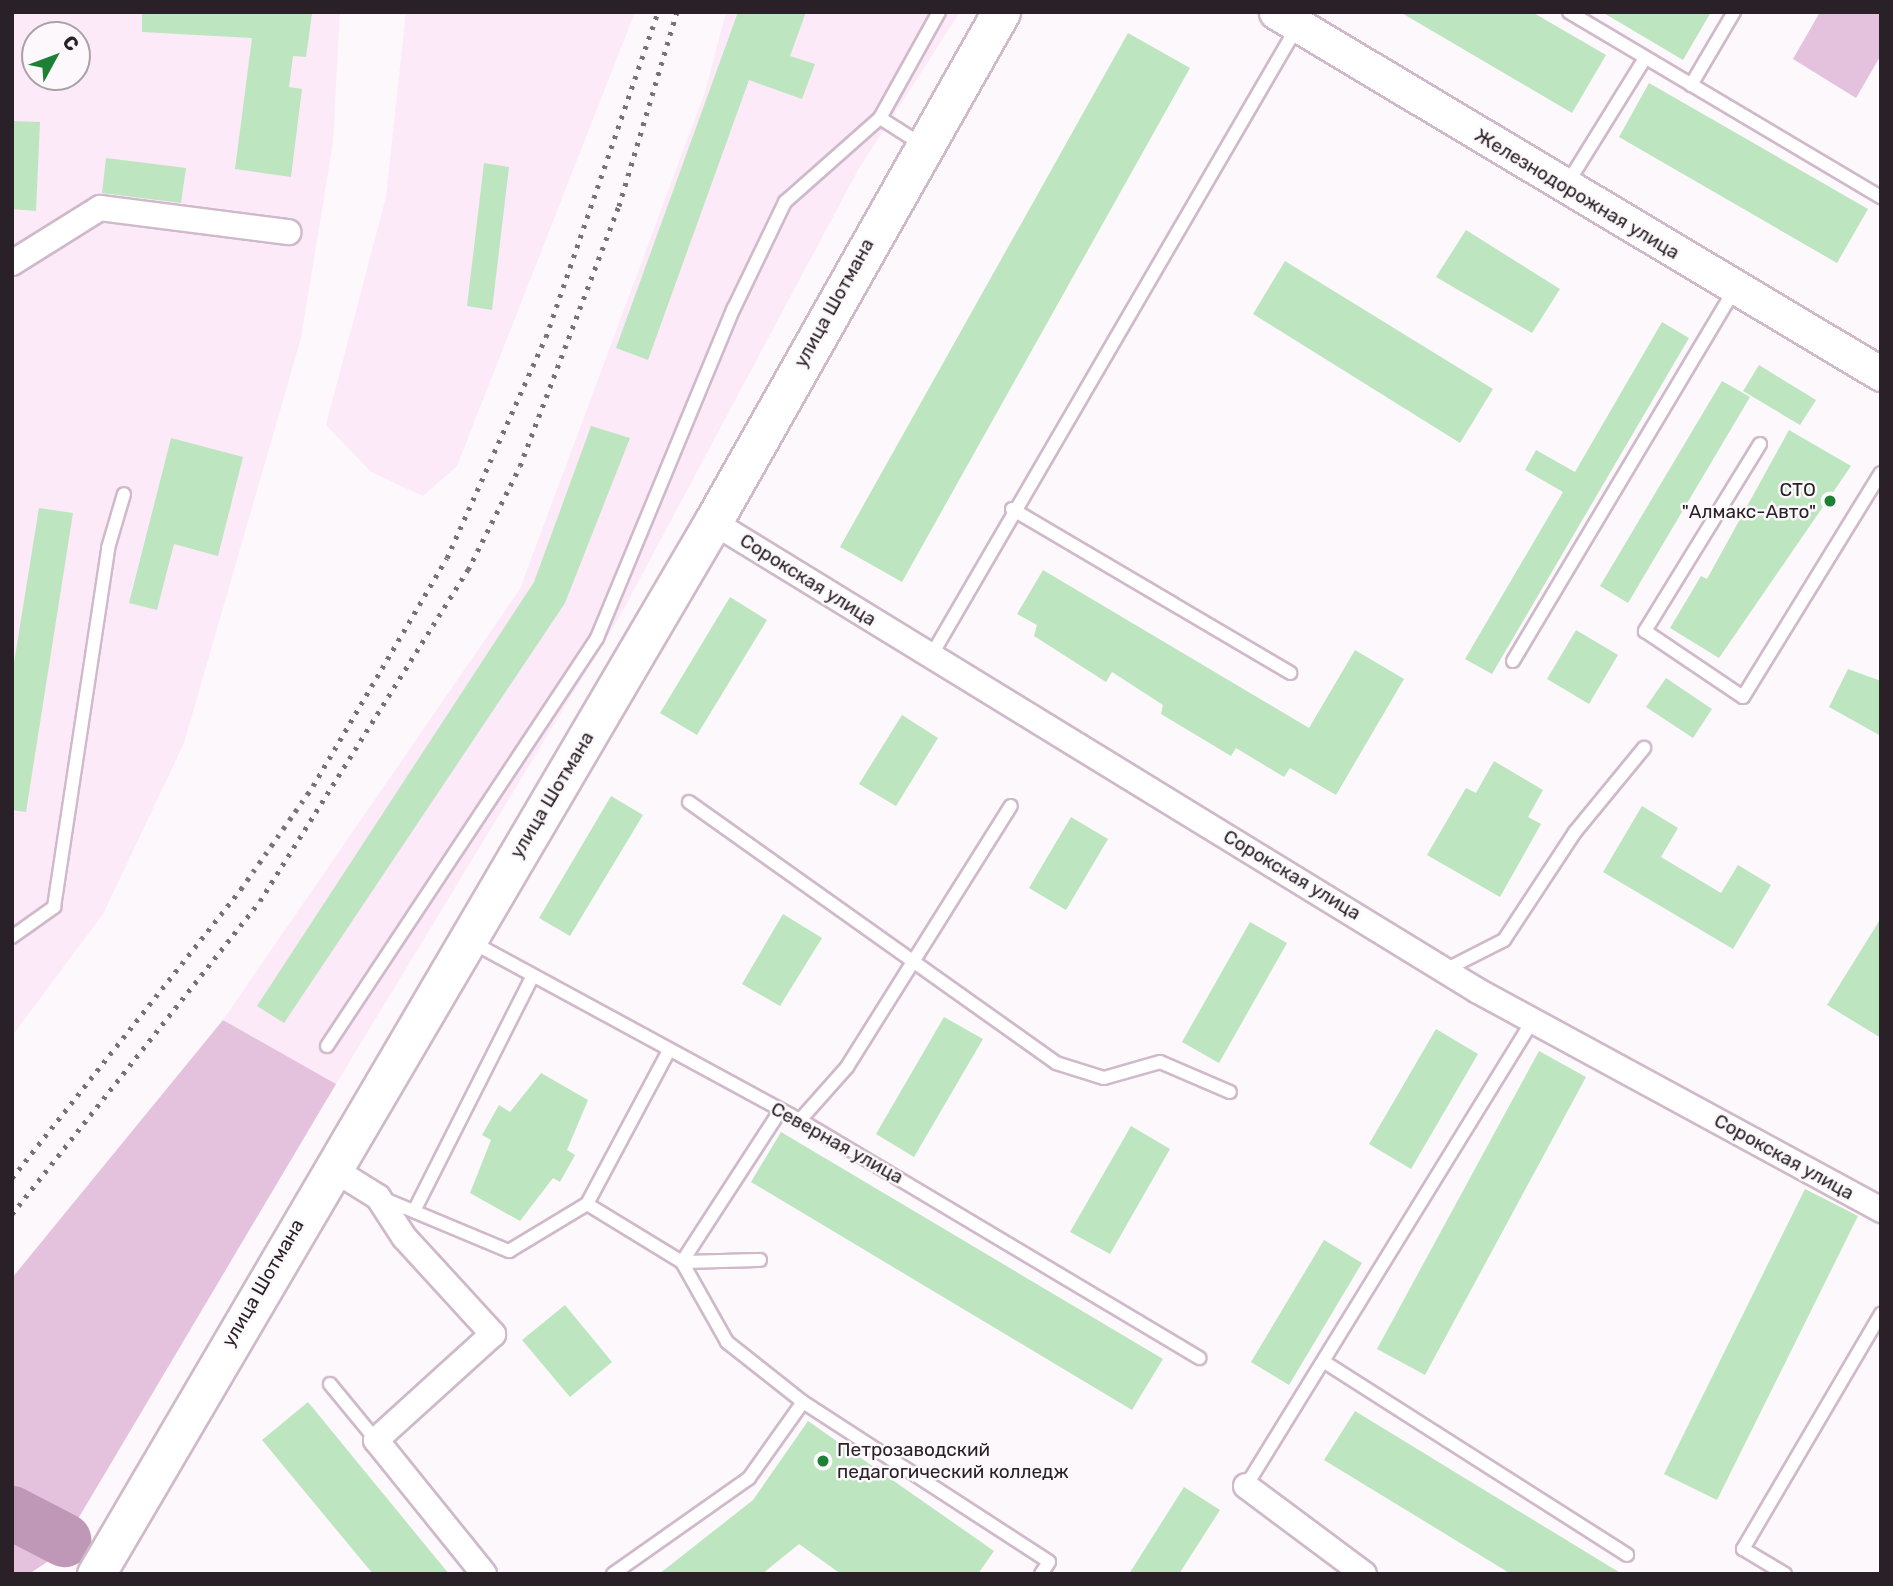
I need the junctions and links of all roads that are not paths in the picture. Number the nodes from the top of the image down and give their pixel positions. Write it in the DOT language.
graph roads {
  1 [pos="939,12"];
  2 [pos="1001,12"];
  3 [pos="1569,12"];
  4 [pos="1734,12"];
  5 [pos="1287,20"];
  6 [pos="1645,58"];
  7 [pos="1691,85"];
  8 [pos="880,118"];
  9 [pos="922,144"];
  10 [pos="1565,187"];
  11 [pos="1881,197"];
  12 [pos="288,232"];
  13 [pos="12,263"];
  14 [pos="1735,289"];
  15 [pos="1881,374"];
  16 [pos="1760,444"];
  17 [pos="1881,473"];
  18 [pos="124,494"];
  19 [pos="1012,509"];
  20 [pos="713,522"];
  21 [pos="931,656"];
  22 [pos="1513,660"];
  23 [pos="1290,673"];
  24 [pos="1644,748"];
  25 [pos="689,802"];
  26 [pos="1011,806"];
  27 [pos="12,937"];
  28 [pos="466,939"];
  29 [pos="916,958"];
  30 [pos="1445,970"];
  31 [pos="532,977"];
  32 [pos="1533,1020"];
  33 [pos="327,1046"];
  34 [pos="668,1052"];
  35 [pos="1230,1092"];
  36 [pos="780,1111"];
  37 [pos="800,1119"];
  38 [pos="330,1167"];
  39 [pos="379,1197"];
  40 [pos="587,1204"];
  41 [pos="1881,1210"];
  42 [pos="414,1211"];
  43 [pos="760,1260"];
  44 [pos="682,1262"];
  45 [pos="1881,1314"];
  46 [pos="1200,1358"];
  47 [pos="1326,1363"];
  48 [pos="330,1384"];
  49 [pos="803,1402"];
  50 [pos="376,1440"];
  51 [pos="1246,1486"];
  52 [pos="1627,1555"];
  53 [pos="631,1570"];
  54 [pos="96,1574"];
  55 [pos="484,1574"];
  56 [pos="613,1574"];
  57 [pos="1041,1574"];
  58 [pos="1364,1574"];
  59 [pos="1785,1574"];
  1 -- 8 [label="lane"];
  2 -- 9 [label="main road, улица Шотмана"];
  3 -- 6 [label="lane"];
  4 -- 7 [label="lane"];
  5 -- 10 [label="street, Железнодорожная улица"];
  5 -- 19 [label="lane"];
  6 -- 7 [label="lane"];
  6 -- 10 [label="lane"];
  7 -- 11 [label="lane"];
  8 -- 9 [label="lane"];
  8 -- 33 [label="lane"];
  9 -- 20 [label="main road, улица Шотмана"];
  10 -- 14 [label="street, Железнодорожная улица"];
  12 -- 13 [label="street"];
  14 -- 15 [label="street, Железнодорожная улица"];
  14 -- 22 [label="lane"];
  16 -- 17 [label="lane"];
  18 -- 27 [label="lane"];
  19 -- 21 [label="lane"];
  19 -- 23 [label="lane"];
  20 -- 21 [label="street, Сорокская улица"];
  20 -- 28 [label="main road, улица Шотмана"];
  21 -- 30 [label="street, Сорокская улица"];
  24 -- 30 [label="lane"];
  25 -- 29 [label="lane"];
  26 -- 29 [label="lane"];
  28 -- 31 [label="lane, Северная улица"];
  28 -- 38 [label="main road, улица Шотмана"];
  29 -- 35 [label="lane"];
  29 -- 37 [label="lane"];
  30 -- 32 [label="street, Сорокская улица"];
  31 -- 34 [label="lane, Северная улица"];
  31 -- 42 [label="lane"];
  32 -- 41 [label="street, Сорокская улица"];
  32 -- 47 [label="lane"];
  34 -- 36 [label="lane, Северная улица"];
  34 -- 40 [label="lane"];
  36 -- 37 [label="lane, Северная улица"];
  36 -- 44 [label="lane"];
  37 -- 46 [label="lane, Северная улица"];
  38 -- 39 [label="street"];
  38 -- 54 [label="main road, улица Шотмана"];
  39 -- 42 [label="lane"];
  39 -- 50 [label="street"];
  40 -- 42 [label="lane"];
  40 -- 44 [label="lane"];
  43 -- 44 [label="lane"];
  44 -- 49 [label="lane"];
  45 -- 59 [label="lane"];
  47 -- 51 [label="lane"];
  47 -- 52 [label="lane"];
  48 -- 50 [label="lane"];
  49 -- 53 [label="lane"];
  49 -- 57 [label="lane"];
  50 -- 55 [label="street"];
  51 -- 58 [label="street"];
  53 -- 56 [label="lane"];
}
